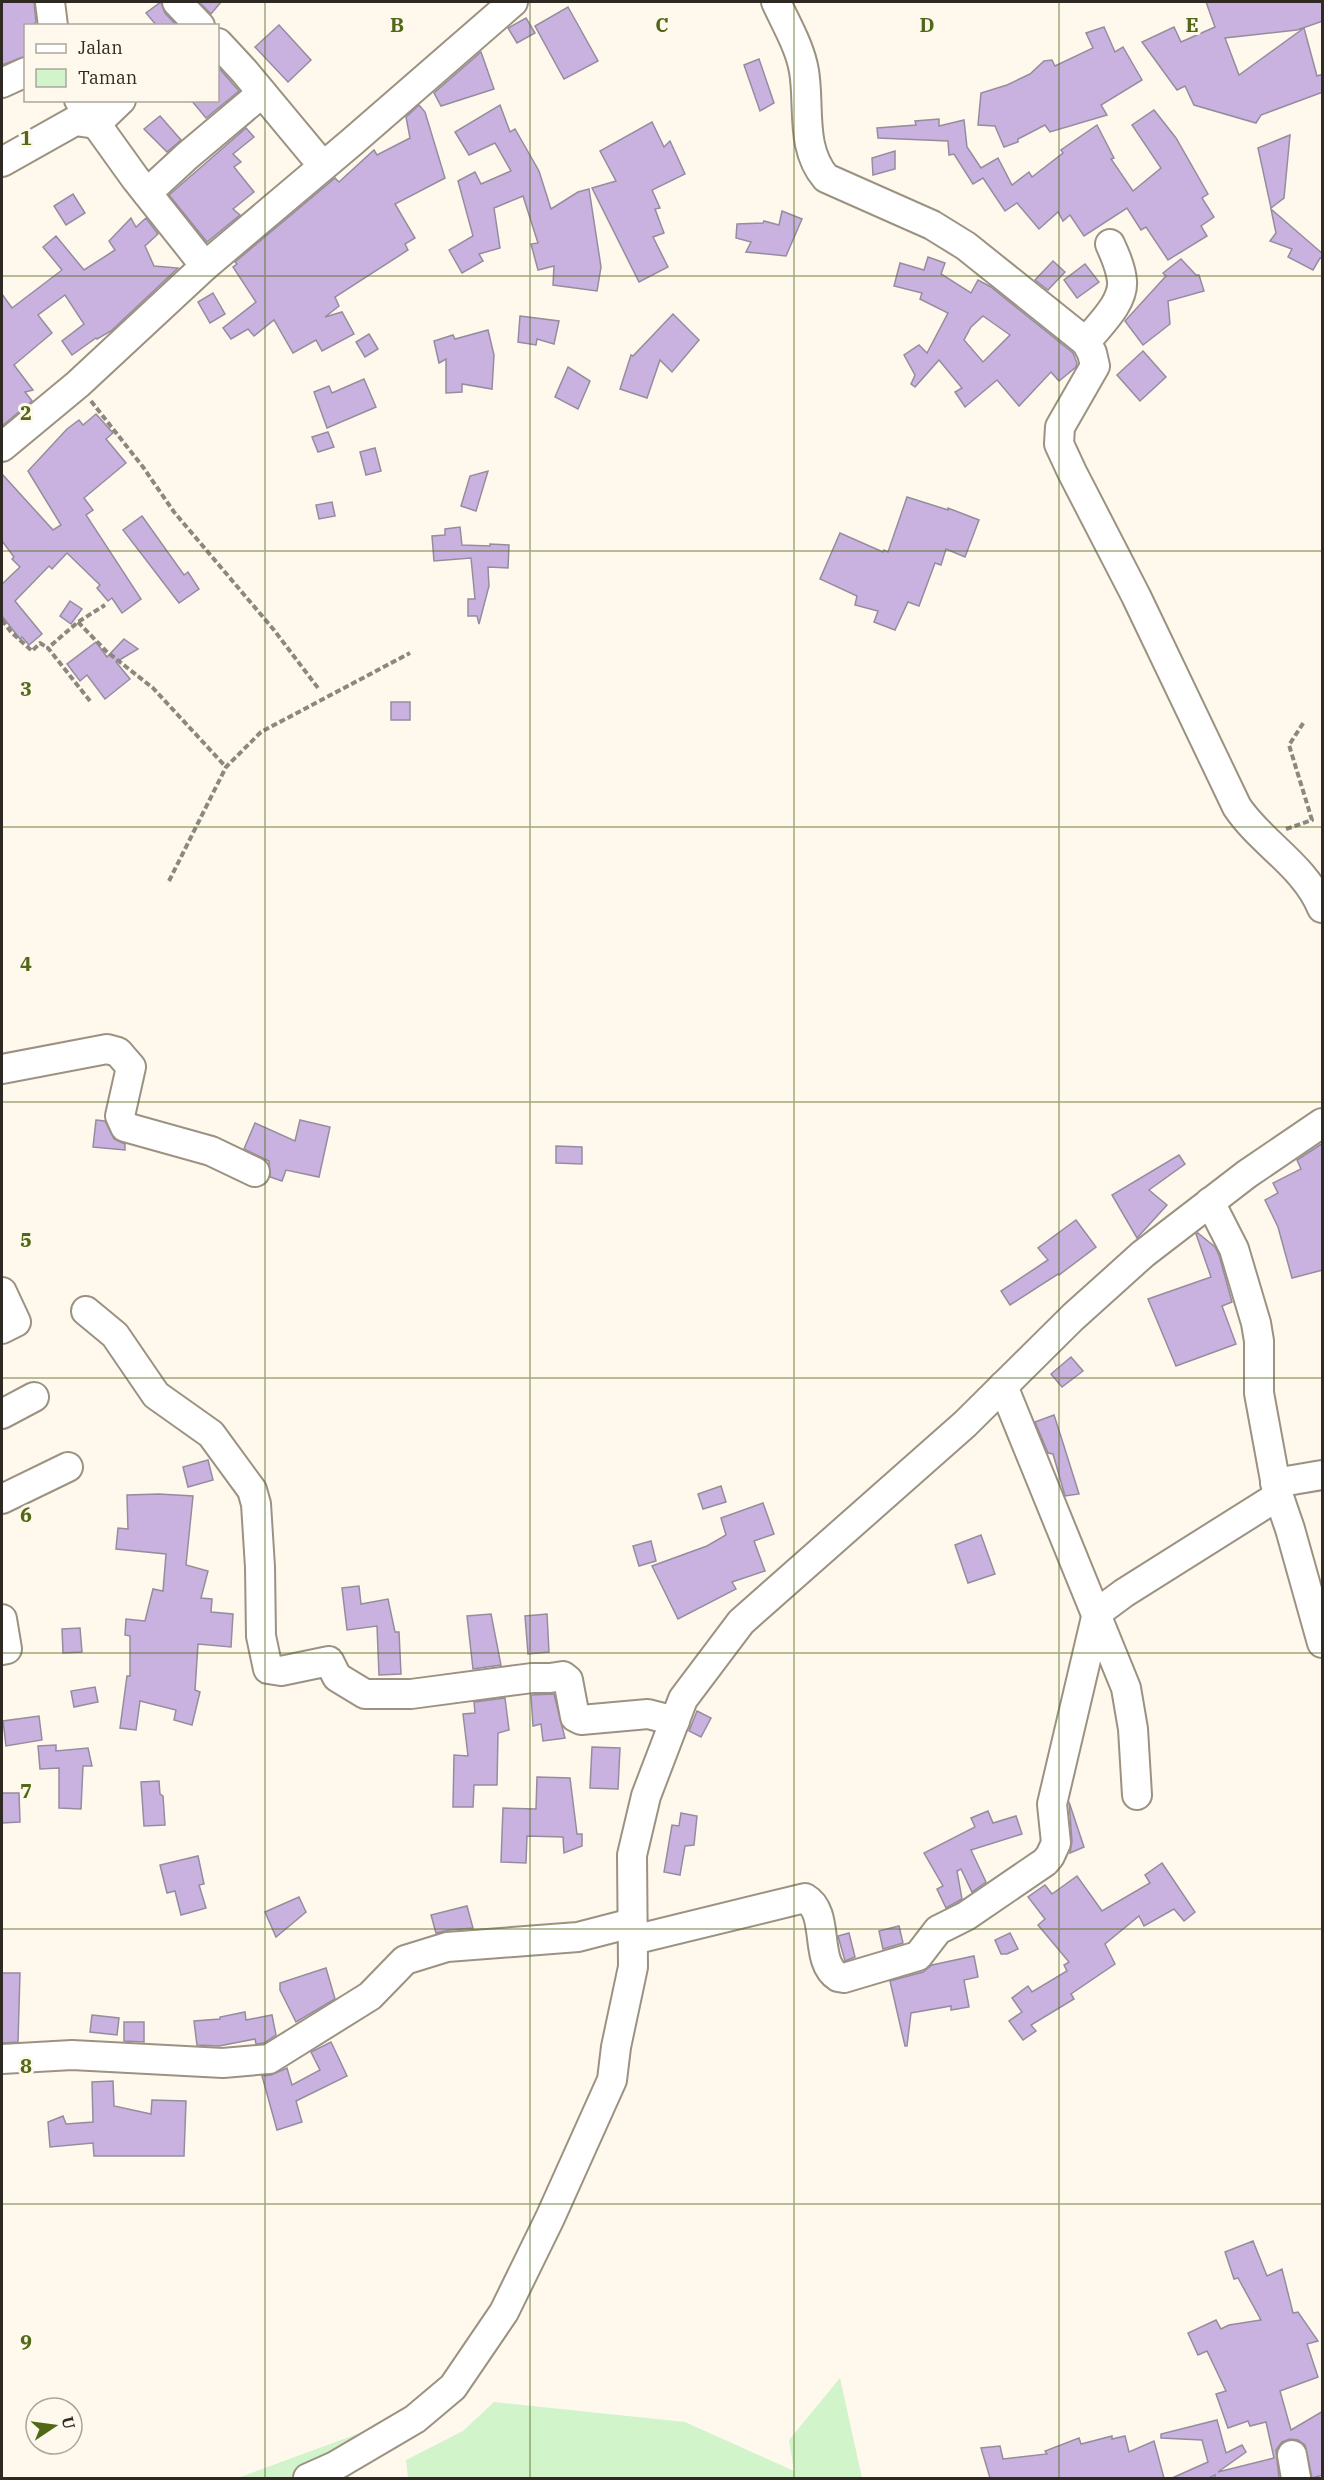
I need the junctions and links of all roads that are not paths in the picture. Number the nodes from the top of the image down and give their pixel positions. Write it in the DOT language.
graph roads {
  1 [pos="50,2"];
  2 [pos="177,2"];
  3 [pos="513,2"];
  4 [pos="776,2"];
  5 [pos="53,24"];
  6 [pos="199,24"];
  7 [pos="219,45"];
  8 [pos="24,73"];
  9 [pos="2,83"];
  10 [pos="262,93"];
  11 [pos="80,102"];
  12 [pos="119,102"];
  13 [pos="96,124"];
  14 [pos="2,162"];
  15 [pos="323,166"];
  16 [pos="147,193"];
  17 [pos="1110,244"];
  18 [pos="205,266"];
  19 [pos="1086,342"];
  20 [pos="2,447"];
  21 [pos="1323,908"];
  22 [pos="2,1069"];
  23 [pos="1323,1123"];
  24 [pos="255,1172"];
  25 [pos="1210,1202"];
  26 [pos="2,1292"];
  27 [pos="86,1311"];
  28 [pos="2,1329"];
  29 [pos="1003,1386"];
  30 [pos="34,1397"];
  31 [pos="2,1414"];
  32 [pos="68,1467"];
  33 [pos="1323,1475"];
  34 [pos="1276,1490"];
  35 [pos="2,1499"];
  36 [pos="1096,1613"];
  37 [pos="2,1619"];
  38 [pos="1322,1641"];
  39 [pos="2,1650"];
  40 [pos="675,1721"];
  41 [pos="1137,1795"];
  42 [pos="632,1931"];
  43 [pos="2,2060"];
  44 [pos="308,2478"];
  1 -- 5 [label="street"];
  2 -- 6 [label="street"];
  3 -- 15 [label="street"];
  4 -- 19 [label="street"];
  7 -- 10 [label="street"];
  8 -- 9 [label="street"];
  10 -- 15 [label="street"];
  10 -- 16 [label="street"];
  11 -- 13 [label="street"];
  12 -- 13 [label="street"];
  13 -- 14 [label="street"];
  13 -- 16 [label="street"];
  15 -- 18 [label="street"];
  16 -- 18 [label="street"];
  17 -- 19 [label="street"];
  18 -- 20 [label="street"];
  19 -- 21 [label="street"];
  22 -- 24 [label="street"];
  23 -- 25 [label="street"];
  25 -- 29 [label="street"];
  25 -- 34 [label="street"];
  26 -- 28 [label="street"];
  27 -- 40 [label="street"];
  29 -- 36 [label="street"];
  29 -- 40 [label="street"];
  30 -- 31 [label="street"];
  32 -- 35 [label="street"];
  33 -- 34 [label="street"];
  34 -- 36 [label="street"];
  34 -- 38 [label="street"];
  36 -- 41 [label="street"];
  36 -- 42 [label="street"];
  37 -- 39 [label="street"];
  40 -- 42 [label="street"];
  42 -- 43 [label="street"];
  42 -- 44 [label="street"];
}
